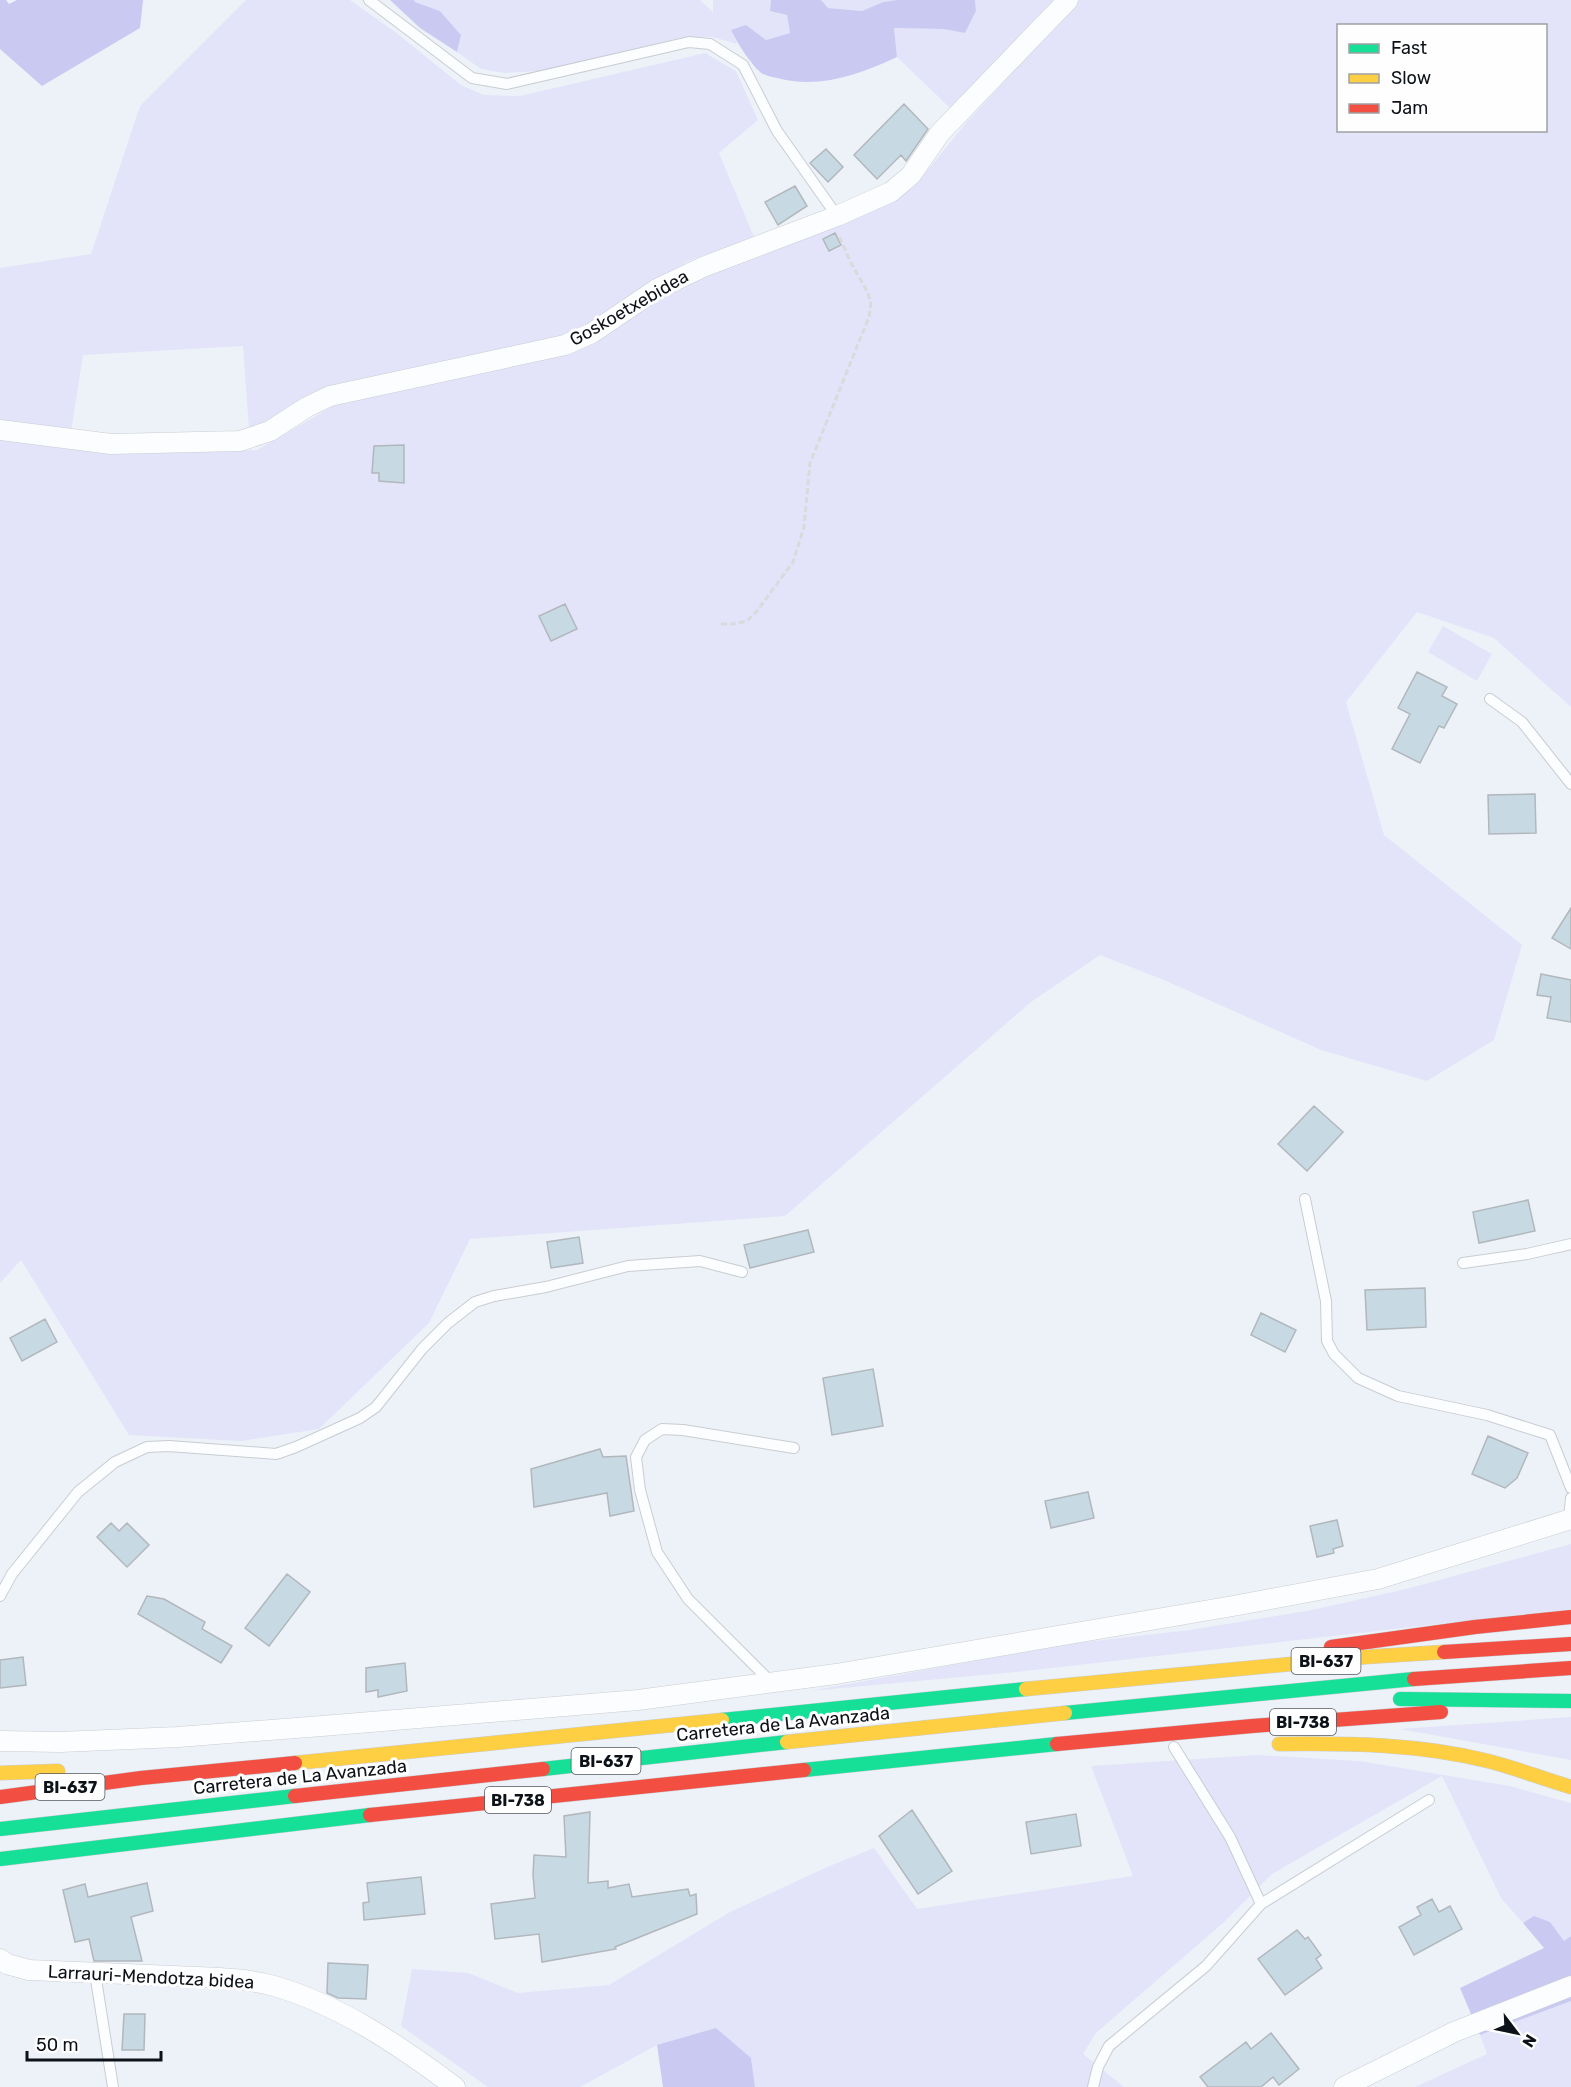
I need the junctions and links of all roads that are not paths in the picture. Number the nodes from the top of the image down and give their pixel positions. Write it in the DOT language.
graph roads {
  1 [pos="369,0"];
  2 [pos="1068,0"];
  3 [pos="835,218"];
  4 [pos="0,430"];
  5 [pos="1490,699"];
  6 [pos="1571,784"];
  7 [pos="1305,1199"];
  8 [pos="1571,1244"];
  9 [pos="1463,1263"];
  10 [pos="742,1272"];
  11 [pos="794,1448"];
  12 [pos="1571,1488"];
  13 [pos="1571,1498"];
  14 [pos="1570,1519"];
  15 [pos="0,1596"];
  16 [pos="1571,1617"];
  17 [pos="1571,1644"];
  18 [pos="1571,1668"];
  19 [pos="772,1683"];
  20 [pos="1081,1683"];
  21 [pos="1212,1698"];
  22 [pos="1344,1699"];
  23 [pos="1391,1700"];
  24 [pos="1571,1701"];
  25 [pos="0,1742"];
  26 [pos="1265,1745"];
  27 [pos="1036,1746"];
  28 [pos="1179,1747"];
  29 [pos="1487,1762"];
  30 [pos="1546,1764"];
  31 [pos="0,1773"];
  32 [pos="141,1778"];
  33 [pos="1571,1787"];
  34 [pos="0,1797"];
  35 [pos="1429,1800"];
  36 [pos="0,1829"];
  37 [pos="0,1858"];
  38 [pos="1261,1904"];
  39 [pos="2,1963"];
  40 [pos="95,1973"];
  41 [pos="1571,1986"];
  42 [pos="113,2087"];
  43 [pos="455,2087"];
  44 [pos="1093,2087"];
  45 [pos="1344,2087"];
  1 -- 3 [label="lane"];
  2 -- 3 [label="street, Goskoetxebidea"];
  3 -- 4 [label="street, Goskoetxebidea"];
  5 -- 6 [label="lane"];
  7 -- 12 [label="lane"];
  8 -- 9 [label="lane"];
  10 -- 15 [label="lane"];
  11 -- 19 [label="lane"];
  13 -- 14 [label="lane"];
  14 -- 19 [label="street"];
  16 -- 20 [label="main road"];
  17 -- 20 [label="main road, Carretera de La Avanzada / BI-637"];
  18 -- 21 [label="main road, Carretera de La Avanzada / BI-637"];
  19 -- 25 [label="street"];
  20 -- 32 [label="main road, Carretera de La Avanzada / BI-637"];
  21 -- 22 [label="main road"];
  21 -- 36 [label="main road, Carretera de La Avanzada / BI-637"];
  23 -- 24 [label="main road"];
  24 -- 27 [label="main road, BI-738"];
  26 -- 29 [label="main road"];
  27 -- 28 [label="main road"];
  27 -- 37 [label="main road, BI-738"];
  28 -- 38 [label="lane"];
  29 -- 30 [label="main road"];
  29 -- 33 [label="main road"];
  31 -- 32 [label="main road"];
  32 -- 34 [label="main road, Carretera de La Avanzada / BI-637"];
  35 -- 38 [label="lane"];
  38 -- 44 [label="lane"];
  39 -- 40 [label="street, Larrauri-Mendotza bidea"];
  40 -- 42 [label="lane"];
  40 -- 43 [label="street, Larrauri-Mendotza bidea"];
  41 -- 45 [label="street"];
}
